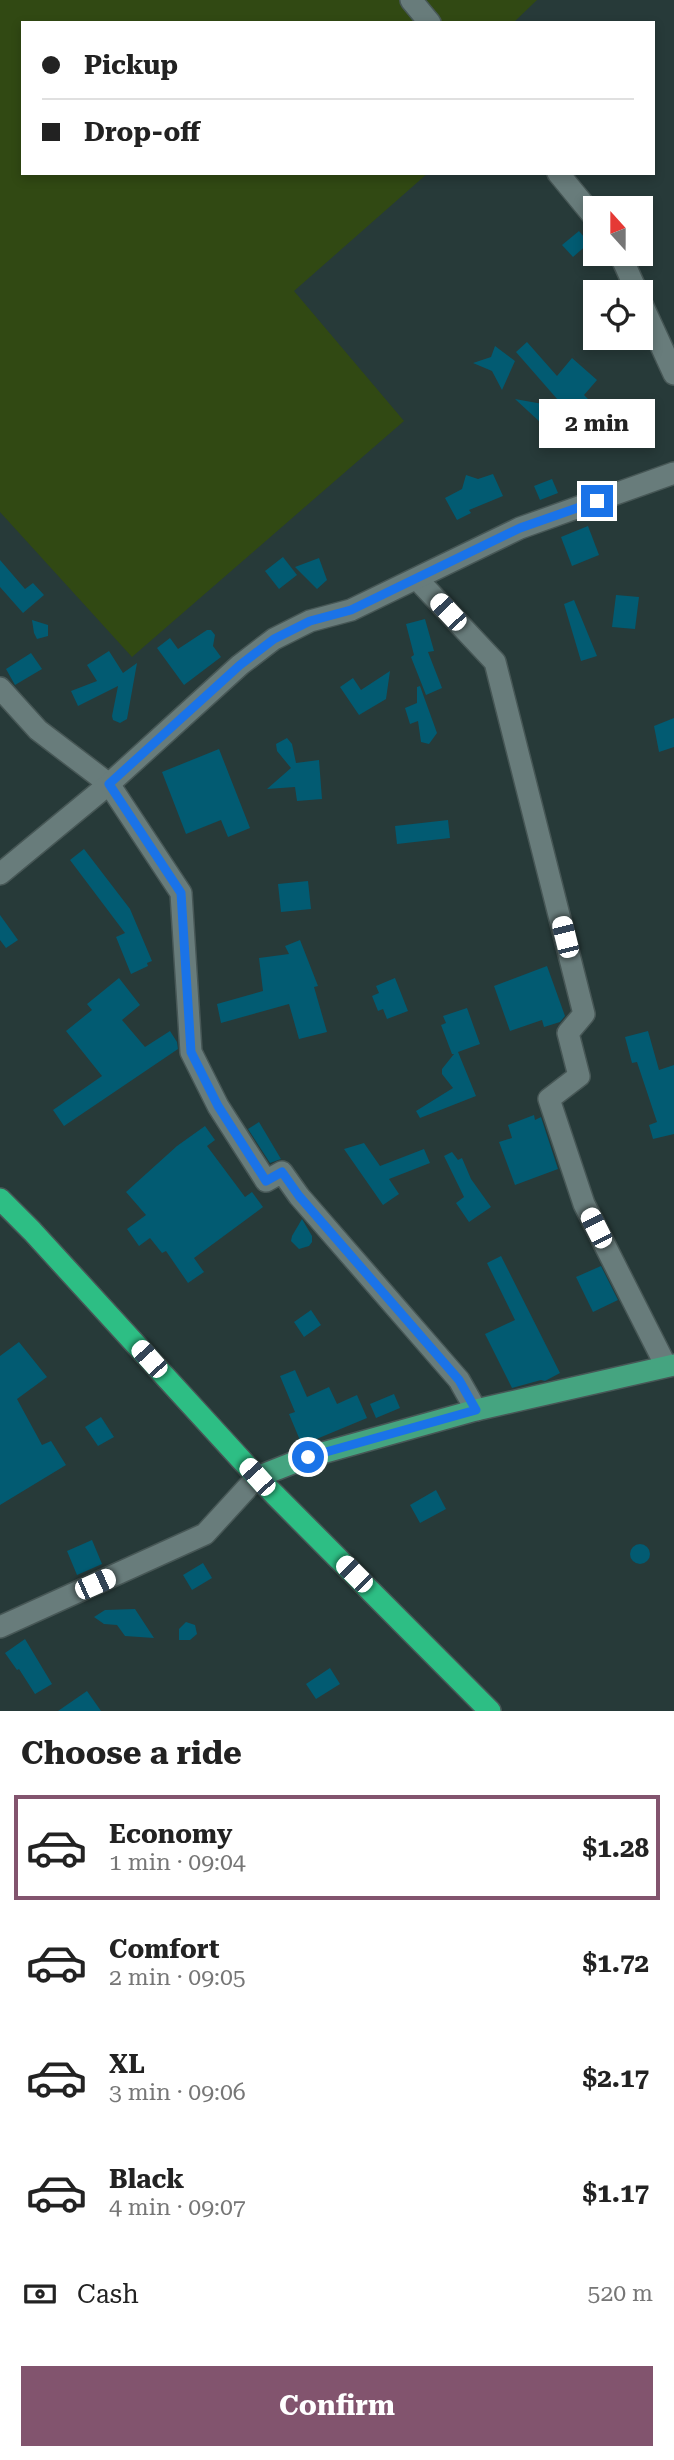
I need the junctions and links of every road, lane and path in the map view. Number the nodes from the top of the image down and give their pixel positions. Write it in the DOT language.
graph roads {
  1 [pos="411,0"];
  2 [pos="428,21"];
  3 [pos="560,175"];
  4 [pos="583,203"];
  5 [pos="653,328"];
  6 [pos="674,374"];
  7 [pos="674,473"];
  8 [pos="417,579"];
  9 [pos="0,688"];
  10 [pos="109,784"];
  11 [pos="0,874"];
  12 [pos="0,1199"];
  13 [pos="670,1366"];
  14 [pos="476,1410"];
  15 [pos="257,1477"];
  16 [pos="0,1627"];
  17 [pos="490,1711"];
  1 -- 2 [label="street"];
  3 -- 4 [label="street"];
  5 -- 6 [label="street"];
  7 -- 8 [label="street"];
  8 -- 10 [label="street"];
  8 -- 13 [label="street"];
  9 -- 10 [label="street"];
  10 -- 11 [label="street"];
  10 -- 14 [label="street"];
  12 -- 15 [label="highway"];
  13 -- 14 [label="main road"];
  14 -- 15 [label="main road"];
  15 -- 16 [label="street"];
  15 -- 17 [label="highway"];
}
